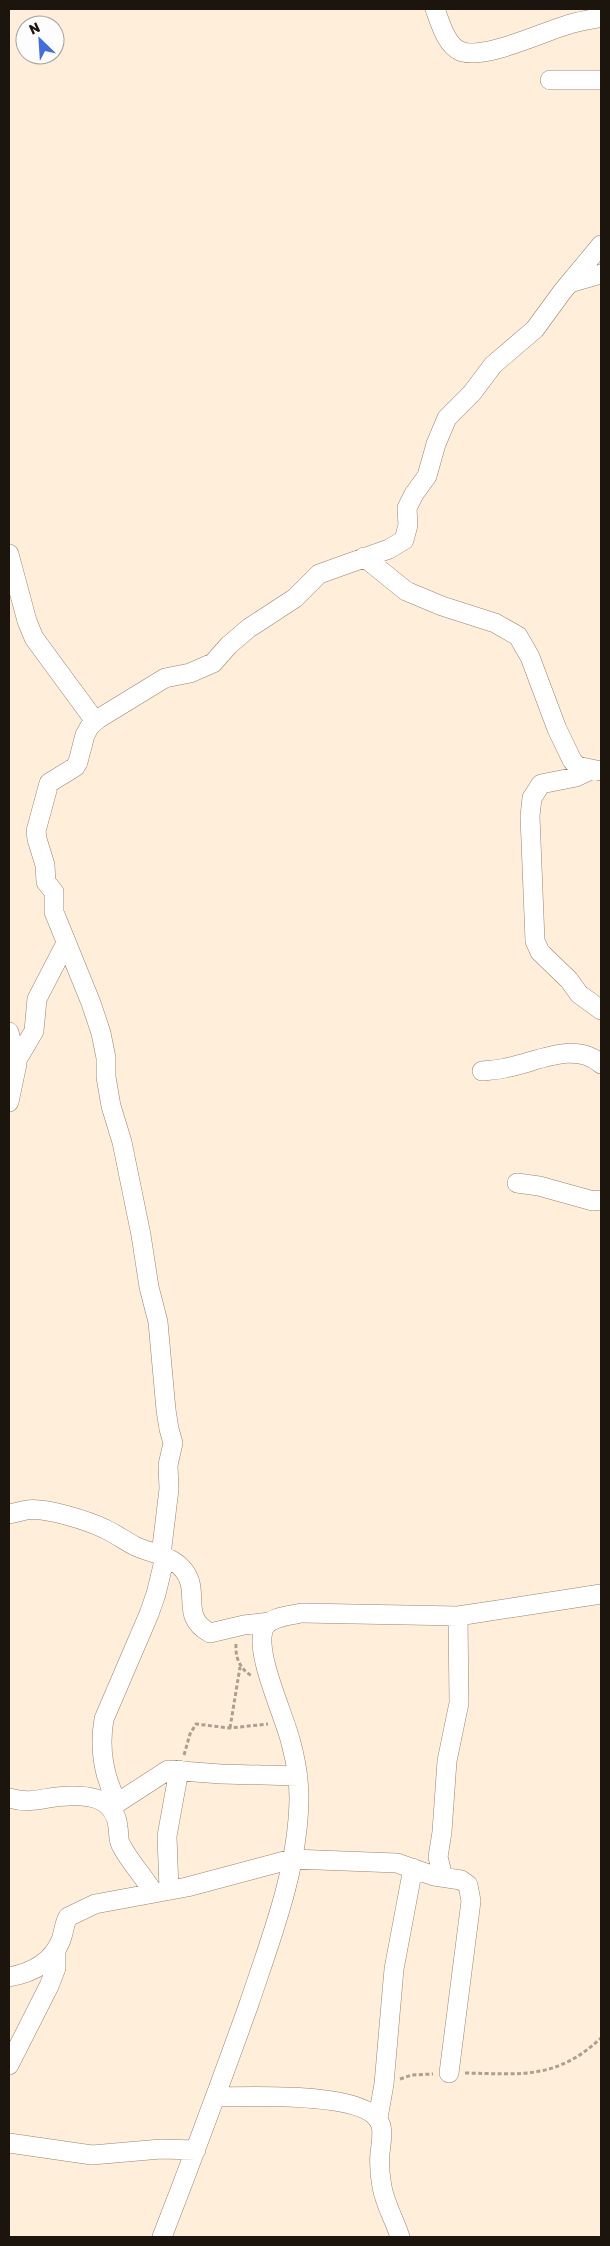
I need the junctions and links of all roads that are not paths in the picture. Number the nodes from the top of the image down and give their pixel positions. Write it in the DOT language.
graph roads {
  1 [pos="435,9"];
  2 [pos="601,17"];
  3 [pos="550,80"];
  4 [pos="601,80"];
  5 [pos="601,245"];
  6 [pos="601,274"];
  7 [pos="570,283"];
  8 [pos="9,554"];
  9 [pos="364,557"];
  10 [pos="95,721"];
  11 [pos="596,771"];
  12 [pos="66,943"];
  13 [pos="601,1010"];
  14 [pos="9,1032"];
  15 [pos="17,1060"];
  16 [pos="601,1064"];
  17 [pos="482,1071"];
  18 [pos="9,1102"];
  19 [pos="518,1183"];
  20 [pos="601,1200"];
  21 [pos="9,1514"];
  22 [pos="163,1556"];
  23 [pos="601,1594"];
  24 [pos="458,1616"];
  25 [pos="270,1622"];
  26 [pos="179,1770"];
  27 [pos="298,1776"];
  28 [pos="9,1798"];
  29 [pos="114,1805"];
  30 [pos="438,1857"];
  31 [pos="292,1859"];
  32 [pos="417,1869"];
  33 [pos="443,1877"];
  34 [pos="161,1892"];
  35 [pos="56,1950"];
  36 [pos="9,1978"];
  37 [pos="9,2065"];
  38 [pos="449,2073"];
  39 [pos="216,2096"];
  40 [pos="378,2118"];
  41 [pos="9,2143"];
  42 [pos="196,2150"];
  43 [pos="162,2237"];
  44 [pos="400,2237"];
  1 -- 2 [label="street"];
  3 -- 4 [label="street"];
  5 -- 7 [label="street"];
  6 -- 7 [label="street"];
  7 -- 9 [label="street"];
  8 -- 10 [label="street"];
  9 -- 10 [label="street"];
  9 -- 11 [label="street"];
  10 -- 12 [label="street"];
  11 -- 13 [label="street"];
  12 -- 15 [label="street"];
  12 -- 22 [label="street"];
  14 -- 15 [label="street"];
  15 -- 18 [label="street"];
  16 -- 17 [label="street"];
  19 -- 20 [label="street"];
  21 -- 22 [label="street"];
  22 -- 25 [label="street"];
  22 -- 29 [label="street"];
  23 -- 24 [label="street"];
  24 -- 25 [label="street"];
  24 -- 30 [label="street"];
  25 -- 27 [label="street"];
  26 -- 27 [label="street"];
  26 -- 29 [label="street"];
  26 -- 34 [label="street"];
  27 -- 31 [label="street"];
  28 -- 29 [label="street"];
  29 -- 34 [label="street"];
  30 -- 32 [label="street"];
  30 -- 33 [label="street"];
  31 -- 32 [label="street"];
  31 -- 34 [label="street"];
  31 -- 39 [label="street"];
  32 -- 33 [label="street"];
  32 -- 40 [label="street"];
  33 -- 38 [label="street"];
  34 -- 35 [label="street"];
  35 -- 36 [label="street"];
  35 -- 37 [label="street"];
  39 -- 40 [label="street"];
  39 -- 42 [label="street"];
  40 -- 44 [label="street"];
  41 -- 42 [label="street"];
  42 -- 43 [label="street"];
}
